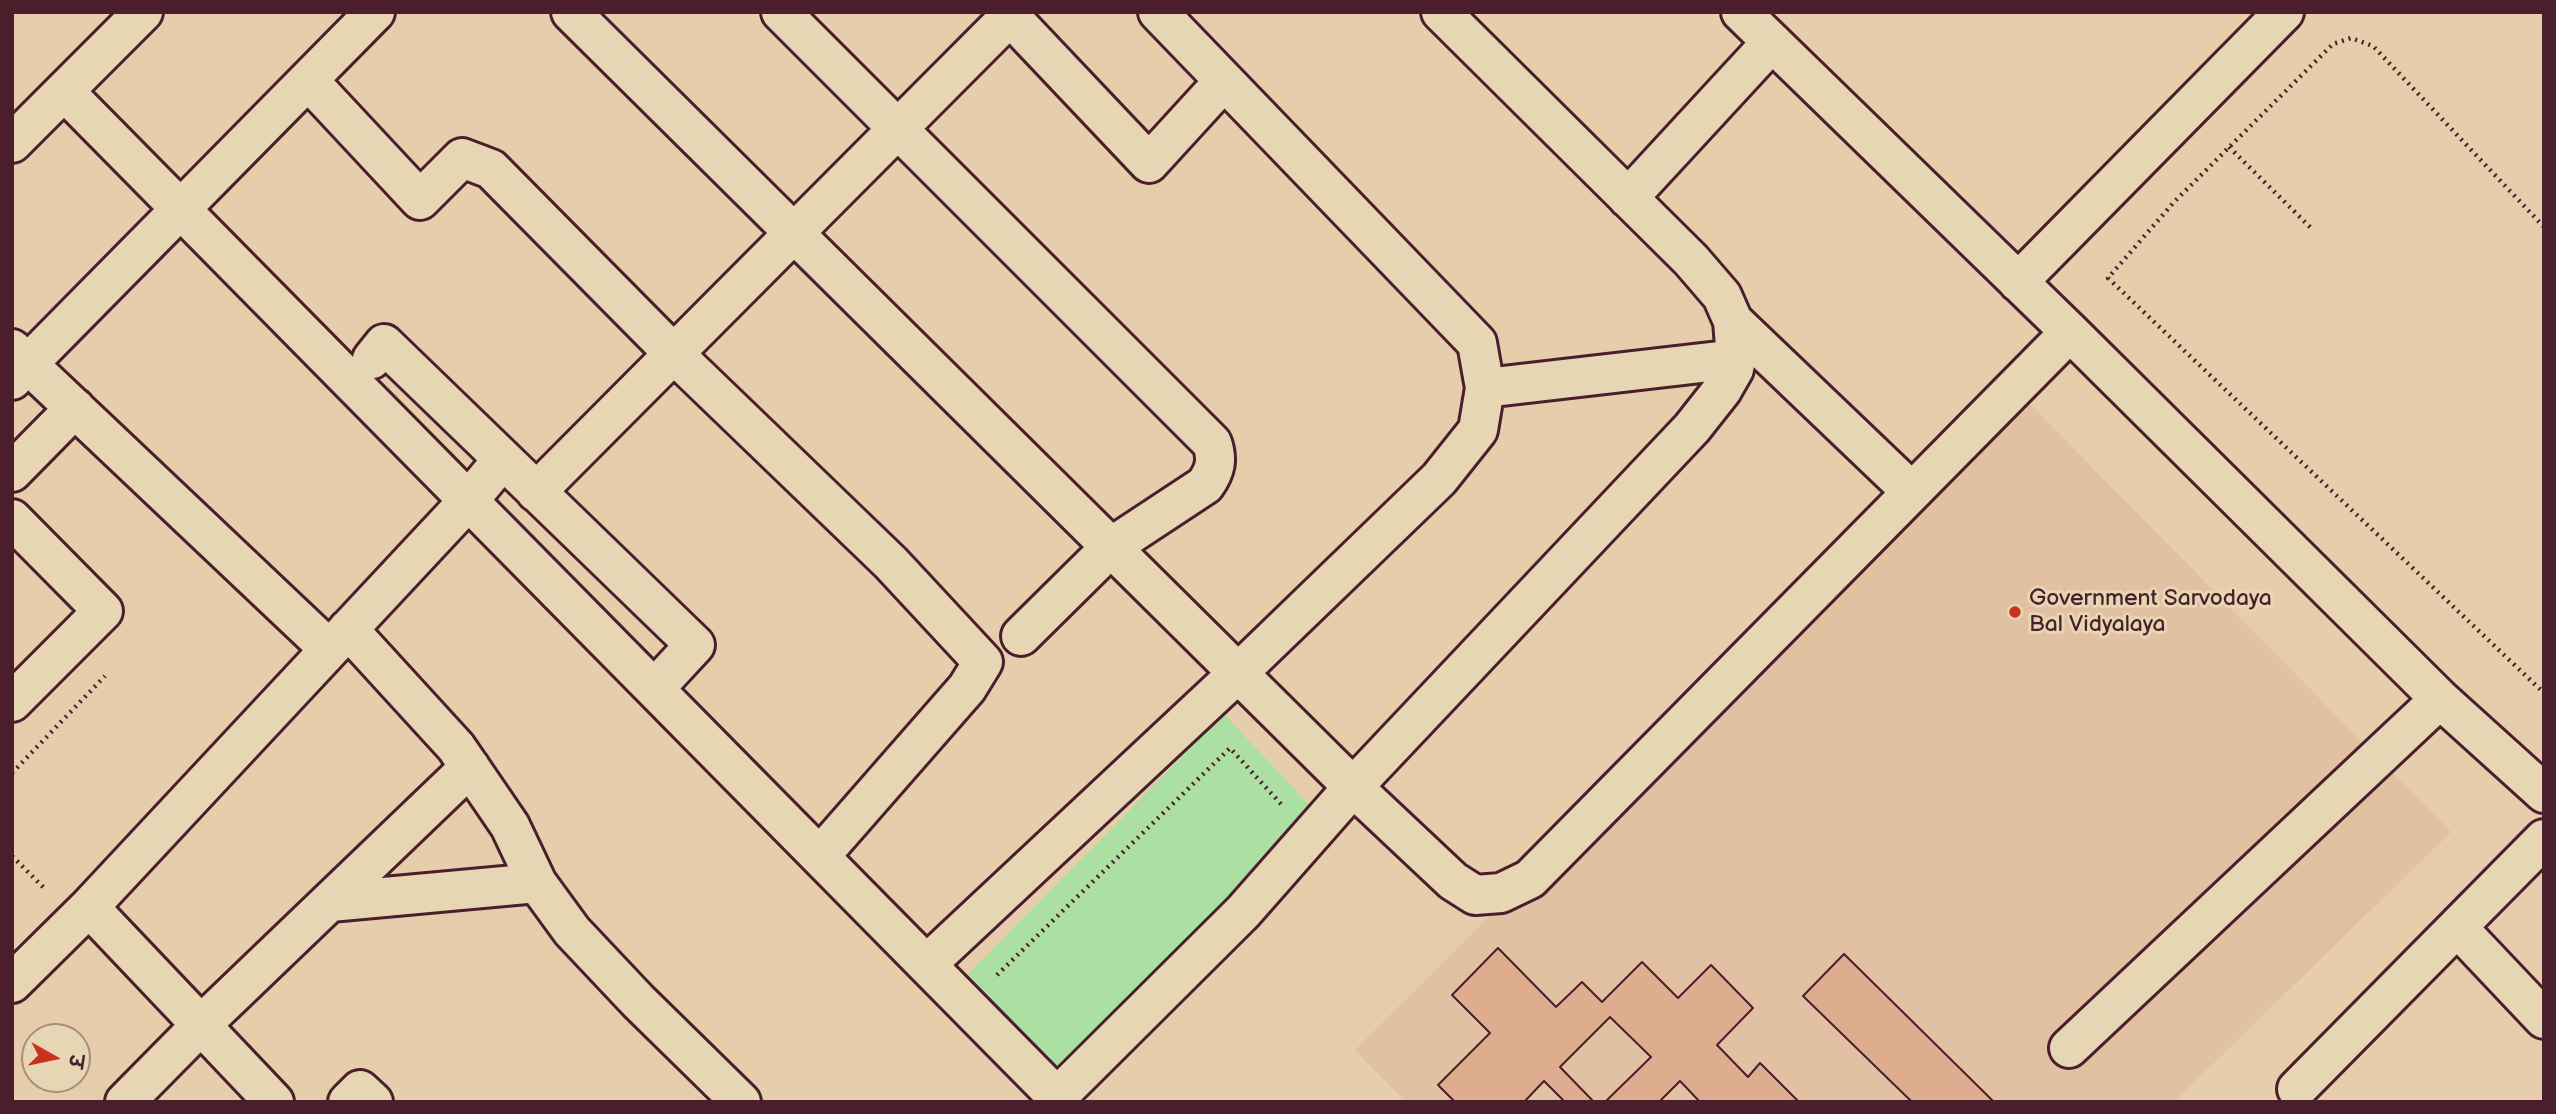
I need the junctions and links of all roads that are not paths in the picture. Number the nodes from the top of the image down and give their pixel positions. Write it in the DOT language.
graph roads {
  1 [pos="143,12"];
  2 [pos="375,12"];
  3 [pos="571,12"];
  4 [pos="781,12"];
  5 [pos="1158,12"];
  6 [pos="1441,12"];
  7 [pos="1741,12"];
  8 [pos="2284,12"];
  9 [pos="1010,14"];
  10 [pos="1772,42"];
  11 [pos="308,80"];
  12 [pos="1224,81"];
  13 [pos="64,91"];
  14 [pos="898,129"];
  15 [pos="12,144"];
  16 [pos="1628,198"];
  17 [pos="181,210"];
  18 [pos="794,233"];
  19 [pos="2018,282"];
  20 [pos="1733,321"];
  21 [pos="2070,332"];
  22 [pos="674,354"];
  23 [pos="372,359"];
  24 [pos="1736,359"];
  25 [pos="18,364"];
  26 [pos="1485,388"];
  27 [pos="75,408"];
  28 [pos="503,459"];
  29 [pos="12,472"];
  30 [pos="536,492"];
  31 [pos="1912,492"];
  32 [pos="468,500"];
  33 [pos="12,519"];
  34 [pos="1111,547"];
  35 [pos="1021,636"];
  36 [pos="339,639"];
  37 [pos="1238,673"];
  38 [pos="654,688"];
  39 [pos="2440,699"];
  40 [pos="12,702"];
  41 [pos="470,767"];
  42 [pos="1353,787"];
  43 [pos="2544,793"];
  44 [pos="2544,839"];
  45 [pos="820,856"];
  46 [pos="537,883"];
  47 [pos="330,902"];
  48 [pos="89,907"];
  49 [pos="2458,928"];
  50 [pos="927,964"];
  51 [pos="12,983"];
  52 [pos="2544,1019"];
  53 [pos="201,1025"];
  54 [pos="2069,1048"];
  55 [pos="2297,1089"];
  56 [pos="1060,1099"];
  57 [pos="125,1102"];
  58 [pos="274,1102"];
  59 [pos="348,1102"];
  60 [pos="373,1102"];
  61 [pos="741,1102"];
  1 -- 13 [label="street"];
  2 -- 11 [label="street"];
  3 -- 18 [label="street"];
  4 -- 14 [label="street"];
  5 -- 12 [label="street"];
  6 -- 16 [label="street"];
  7 -- 10 [label="street"];
  8 -- 19 [label="street"];
  9 -- 12 [label="street"];
  9 -- 14 [label="street"];
  10 -- 16 [label="street"];
  10 -- 19 [label="street"];
  11 -- 17 [label="street"];
  11 -- 22 [label="street"];
  12 -- 26 [label="street"];
  13 -- 15 [label="street"];
  13 -- 17 [label="street"];
  14 -- 18 [label="street"];
  14 -- 34 [label="street"];
  16 -- 20 [label="street"];
  17 -- 25 [label="street"];
  17 -- 32 [label="street"];
  18 -- 22 [label="street"];
  18 -- 34 [label="street"];
  19 -- 21 [label="street"];
  20 -- 24 [label="street"];
  20 -- 31 [label="street"];
  21 -- 31 [label="street"];
  21 -- 39 [label="street"];
  22 -- 30 [label="street"];
  22 -- 45 [label="street"];
  23 -- 28 [label="street"];
  24 -- 26 [label="street"];
  24 -- 42 [label="street"];
  25 -- 27 [label="street"];
  26 -- 37 [label="street"];
  27 -- 29 [label="street"];
  27 -- 36 [label="street"];
  28 -- 30 [label="street"];
  28 -- 32 [label="street"];
  30 -- 38 [label="street"];
  31 -- 42 [label="street"];
  32 -- 36 [label="street"];
  32 -- 38 [label="street"];
  33 -- 40 [label="street"];
  34 -- 35 [label="street"];
  34 -- 37 [label="street"];
  36 -- 41 [label="street"];
  36 -- 48 [label="street"];
  37 -- 42 [label="street"];
  37 -- 50 [label="street"];
  38 -- 45 [label="street"];
  39 -- 43 [label="street"];
  39 -- 54 [label="street"];
  41 -- 46 [label="street"];
  41 -- 47 [label="street"];
  42 -- 56 [label="street"];
  44 -- 49 [label="street"];
  45 -- 50 [label="street"];
  46 -- 47 [label="street"];
  46 -- 61 [label="street"];
  47 -- 53 [label="street"];
  48 -- 51 [label="street"];
  48 -- 53 [label="street"];
  49 -- 52 [label="street"];
  49 -- 55 [label="street"];
  50 -- 56 [label="street"];
  53 -- 57 [label="street"];
  53 -- 58 [label="street"];
  59 -- 60 [label="street"];
}
